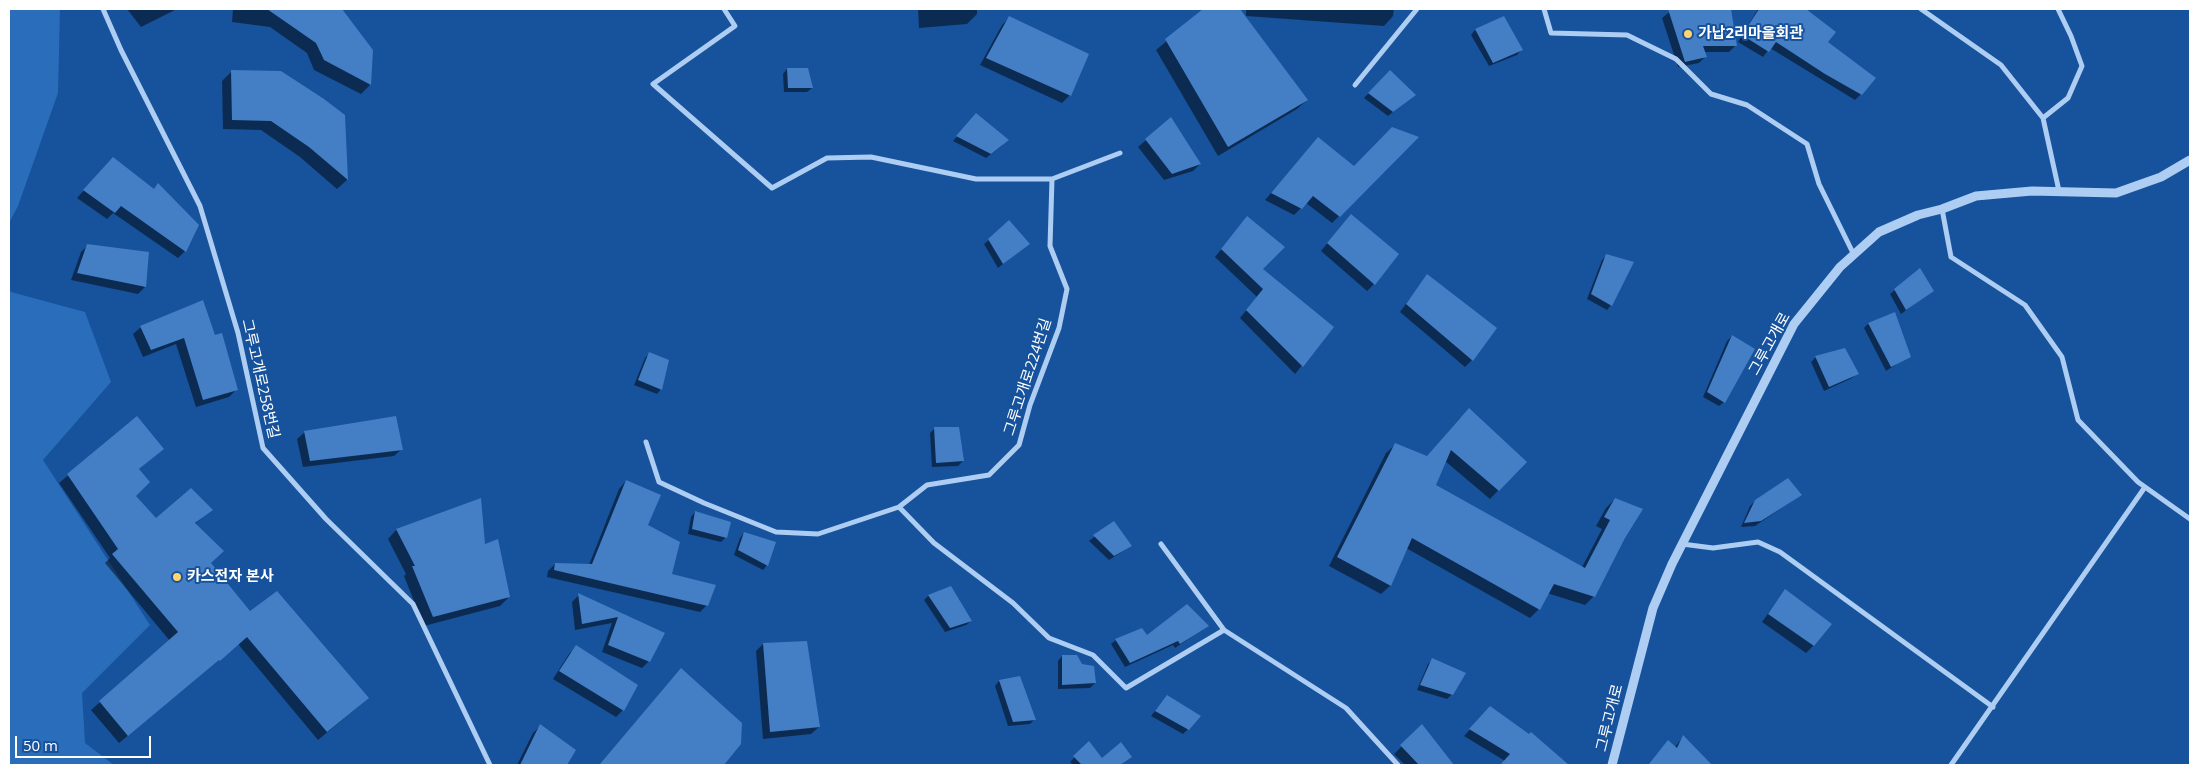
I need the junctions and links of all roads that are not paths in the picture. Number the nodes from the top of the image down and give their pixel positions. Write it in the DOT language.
graph roads {
  1 [pos="103,9"];
  2 [pos="724,9"];
  3 [pos="1417,9"];
  4 [pos="1544,9"];
  5 [pos="1921,9"];
  6 [pos="2058,9"];
  7 [pos="1355,85"];
  8 [pos="2042,118"];
  9 [pos="1120,153"];
  10 [pos="2190,160"];
  11 [pos="1052,179"];
  12 [pos="2059,191"];
  13 [pos="1942,209"];
  14 [pos="1854,255"];
  15 [pos="646,442"];
  16 [pos="2145,488"];
  17 [pos="899,507"];
  18 [pos="2190,519"];
  19 [pos="1161,544"];
  20 [pos="1682,544"];
  21 [pos="1224,630"];
  22 [pos="1993,707"];
  23 [pos="490,765"];
  24 [pos="1398,765"];
  25 [pos="1612,765"];
  26 [pos="1951,765"];
  1 -- 23 [label="street, 그루고개로258번길"];
  2 -- 11 [label="street"];
  3 -- 7 [label="street"];
  4 -- 14 [label="street"];
  5 -- 8 [label="street"];
  6 -- 8 [label="street"];
  8 -- 12 [label="street"];
  9 -- 11 [label="street"];
  10 -- 12 [label="street, 그루고개로"];
  11 -- 17 [label="street, 그루고개로224번길"];
  12 -- 13 [label="street, 그루고개로"];
  13 -- 14 [label="street, 그루고개로"];
  13 -- 16 [label="street"];
  14 -- 20 [label="street, 그루고개로"];
  15 -- 17 [label="street, 그루고개로224번길"];
  16 -- 18 [label="street"];
  16 -- 22 [label="street"];
  17 -- 21 [label="street"];
  19 -- 21 [label="street"];
  20 -- 22 [label="street"];
  20 -- 25 [label="street, 그루고개로"];
  21 -- 24 [label="street"];
  22 -- 26 [label="street"];
}
